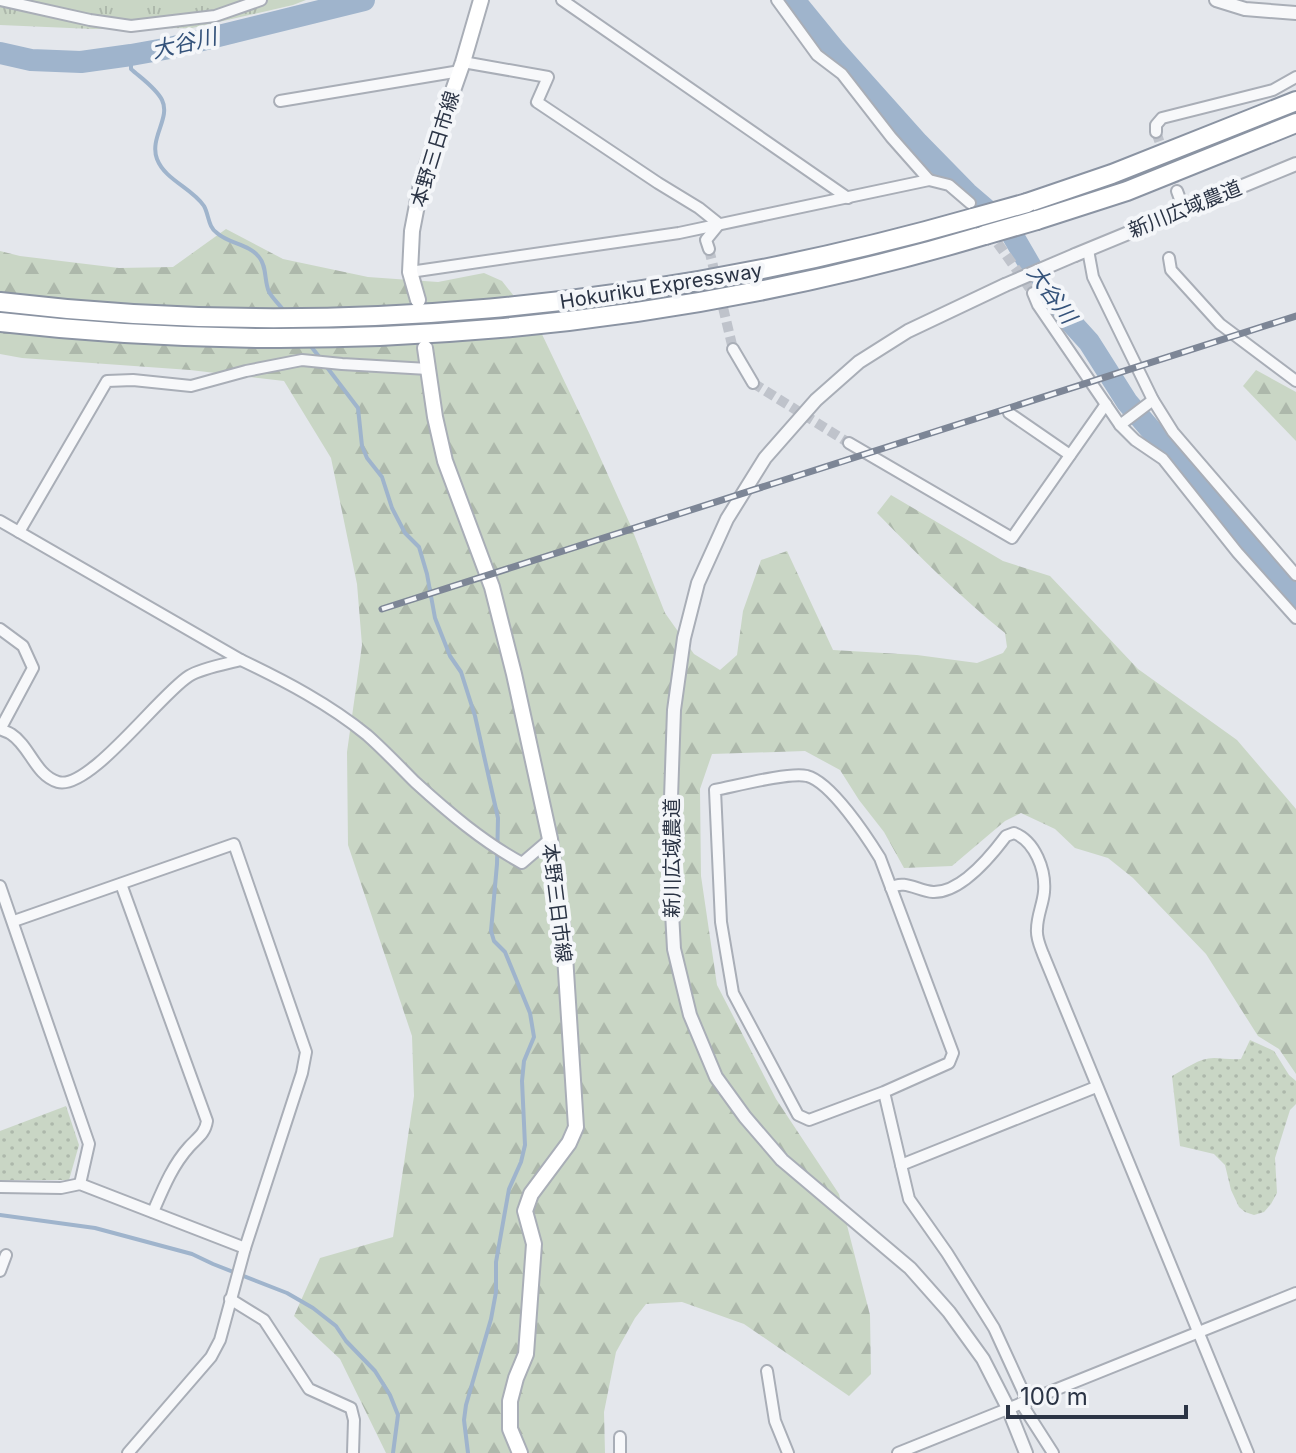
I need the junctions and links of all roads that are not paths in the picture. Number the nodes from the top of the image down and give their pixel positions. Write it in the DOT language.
graph roads {
  1 [pos="0,0"];
  2 [pos="261,0"];
  3 [pos="481,0"];
  4 [pos="562,0"];
  5 [pos="777,0"];
  6 [pos="1216,0"];
  7 [pos="1296,13"];
  8 [pos="461,67"];
  9 [pos="1296,77"];
  10 [pos="280,101"];
  11 [pos="1296,101"];
  12 [pos="1296,123"];
  13 [pos="1156,132"];
  14 [pos="1296,164"];
  15 [pos="929,180"];
  16 [pos="1177,191"];
  17 [pos="848,198"];
  18 [pos="971,210"];
  19 [pos="1184,210"];
  20 [pos="719,224"];
  21 [pos="709,249"];
  22 [pos="1088,250"];
  23 [pos="1169,258"];
  24 [pos="410,272"];
  25 [pos="1033,293"];
  26 [pos="418,300"];
  27 [pos="0,302"];
  28 [pos="0,322"];
  29 [pos="425,348"];
  30 [pos="733,349"];
  31 [pos="428,369"];
  32 [pos="1296,381"];
  33 [pos="753,383"];
  34 [pos="1153,400"];
  35 [pos="1106,404"];
  36 [pos="1009,413"];
  37 [pos="1120,425"];
  38 [pos="849,443"];
  39 [pos="1070,455"];
  40 [pos="0,521"];
  41 [pos="19,532"];
  42 [pos="1296,575"];
  43 [pos="1296,618"];
  44 [pos="0,629"];
  45 [pos="241,660"];
  46 [pos="1,726"];
  47 [pos="550,839"];
  48 [pos="121,884"];
  49 [pos="0,886"];
  50 [pos="891,888"];
  51 [pos="14,921"];
  52 [pos="1096,1087"];
  53 [pos="884,1092"];
  54 [pos="901,1165"];
  55 [pos="80,1184"];
  56 [pos="0,1187"];
  57 [pos="153,1212"];
  58 [pos="245,1248"];
  59 [pos="6,1255"];
  60 [pos="0,1271"];
  61 [pos="1296,1293"];
  62 [pos="230,1299"];
  63 [pos="1198,1332"];
  64 [pos="767,1371"];
  65 [pos="1019,1404"];
  66 [pos="620,1437"];
  67 [pos="128,1453"];
  68 [pos="353,1453"];
  69 [pos="520,1453"];
  70 [pos="620,1453"];
  71 [pos="788,1453"];
  72 [pos="898,1453"];
  73 [pos="1026,1453"];
  74 [pos="1053,1453"];
  75 [pos="1248,1453"];
  1 -- 2 [label="street"];
  3 -- 8 [label="main road, 本野三日市線"];
  4 -- 17 [label="street"];
  5 -- 15 [label="street"];
  6 -- 7 [label="street"];
  8 -- 10 [label="street"];
  8 -- 20 [label="street"];
  8 -- 24 [label="main road, 本野三日市線"];
  9 -- 13 [label="street"];
  11 -- 18 [label="highway, Hokuriku Expressway, bridge"];
  12 -- 28 [label="highway, Hokuriku Expressway, bridge"];
  14 -- 19 [label="street, 新川広域農道"];
  15 -- 17 [label="street"];
  15 -- 18 [label="street"];
  16 -- 19 [label="street"];
  17 -- 20 [label="street"];
  18 -- 27 [label="highway, Hokuriku Expressway"];
  19 -- 22 [label="street, 新川広域農道"];
  20 -- 21 [label="street"];
  20 -- 24 [label="street"];
  22 -- 34 [label="street"];
  22 -- 65 [label="street, 新川広域農道, bridge"];
  23 -- 32 [label="street"];
  24 -- 26 [label="main road, 本野三日市線"];
  25 -- 35 [label="street"];
  29 -- 31 [label="main road, 本野三日市線"];
  30 -- 33 [label="street"];
  31 -- 41 [label="street"];
  31 -- 47 [label="main road, 本野三日市線"];
  34 -- 37 [label="street"];
  34 -- 42 [label="street"];
  35 -- 37 [label="street"];
  35 -- 39 [label="street"];
  36 -- 39 [label="street"];
  37 -- 43 [label="street"];
  38 -- 39 [label="street"];
  40 -- 41 [label="street"];
  41 -- 45 [label="street"];
  44 -- 46 [label="street"];
  45 -- 46 [label="street"];
  45 -- 47 [label="street"];
  47 -- 69 [label="main road, 本野三日市線"];
  48 -- 51 [label="street"];
  48 -- 57 [label="street"];
  48 -- 58 [label="street"];
  49 -- 51 [label="street"];
  50 -- 52 [label="street"];
  50 -- 53 [label="street"];
  50 -- 53 [label="street"];
  51 -- 55 [label="street"];
  52 -- 54 [label="street"];
  52 -- 63 [label="street"];
  53 -- 54 [label="street"];
  54 -- 65 [label="street"];
  55 -- 56 [label="street"];
  55 -- 57 [label="street"];
  57 -- 58 [label="street"];
  58 -- 62 [label="street"];
  59 -- 60 [label="street"];
  61 -- 63 [label="street"];
  62 -- 67 [label="street"];
  62 -- 68 [label="street"];
  63 -- 65 [label="street"];
  63 -- 75 [label="street"];
  64 -- 71 [label="street"];
  65 -- 72 [label="street"];
  65 -- 73 [label="street, 新川広域農道"];
  65 -- 74 [label="street"];
  66 -- 70 [label="street"];
}
